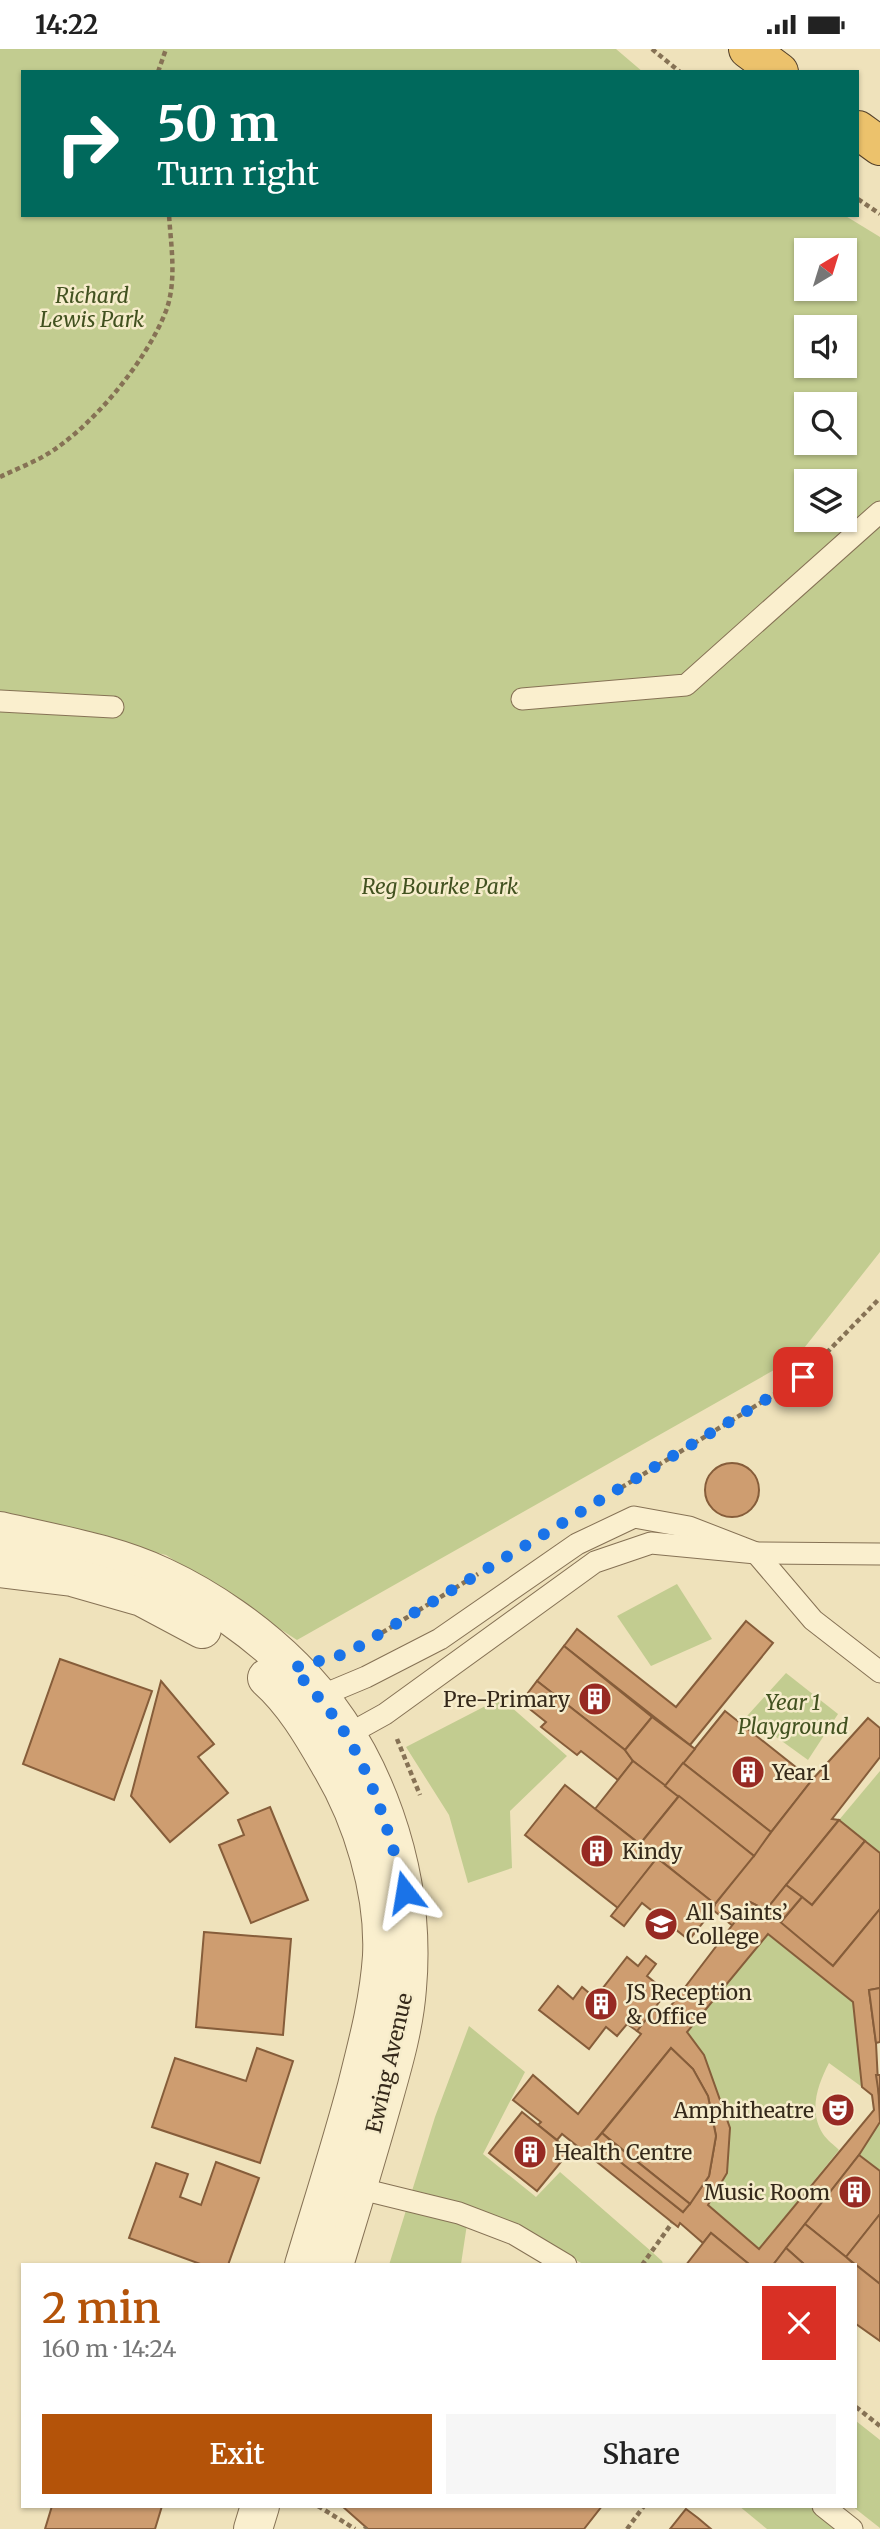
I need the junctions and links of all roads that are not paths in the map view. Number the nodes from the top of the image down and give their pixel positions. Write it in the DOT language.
graph roads {
  1 [pos="748,49"];
  2 [pos="776,70"];
  3 [pos="859,131"];
  4 [pos="880,146"];
  5 [pos="880,512"];
  6 [pos="522,699"];
  7 [pos="0,701"];
  8 [pos="113,707"];
  9 [pos="0,1531"];
  10 [pos="756,1553"];
  11 [pos="880,1554"];
  12 [pos="0,1568"];
  13 [pos="880,1672"];
  14 [pos="306,1703"];
  15 [pos="334,1743"];
  16 [pos="344,2185"];
  17 [pos="305,2263"];
  18 [pos="334,2263"];
  19 [pos="563,2263"];
  20 [pos="232,2508"];
  21 [pos="259,2508"];
  22 [pos="826,2508"];
  23 [pos="226,2529"];
  24 [pos="253,2529"];
  25 [pos="852,2529"];
  1 -- 2 [label="highway"];
  3 -- 4 [label="highway"];
  5 -- 6 [label="lane"];
  7 -- 8 [label="lane"];
  9 -- 14 [label="street, Ewing Avenue"];
  10 -- 11 [label="lane"];
  10 -- 13 [label="lane"];
  10 -- 14 [label="lane"];
  10 -- 15 [label="lane"];
  12 -- 14 [label="street, Ewing Avenue"];
  14 -- 15 [label="street, Ewing Avenue"];
  15 -- 16 [label="street, Ewing Avenue"];
  16 -- 17 [label="street, Ewing Avenue"];
  16 -- 18 [label="street, Ewing Avenue"];
  16 -- 19 [label="lane"];
  20 -- 23 [label="street"];
  21 -- 24 [label="street"];
  22 -- 25 [label="lane"];
}
